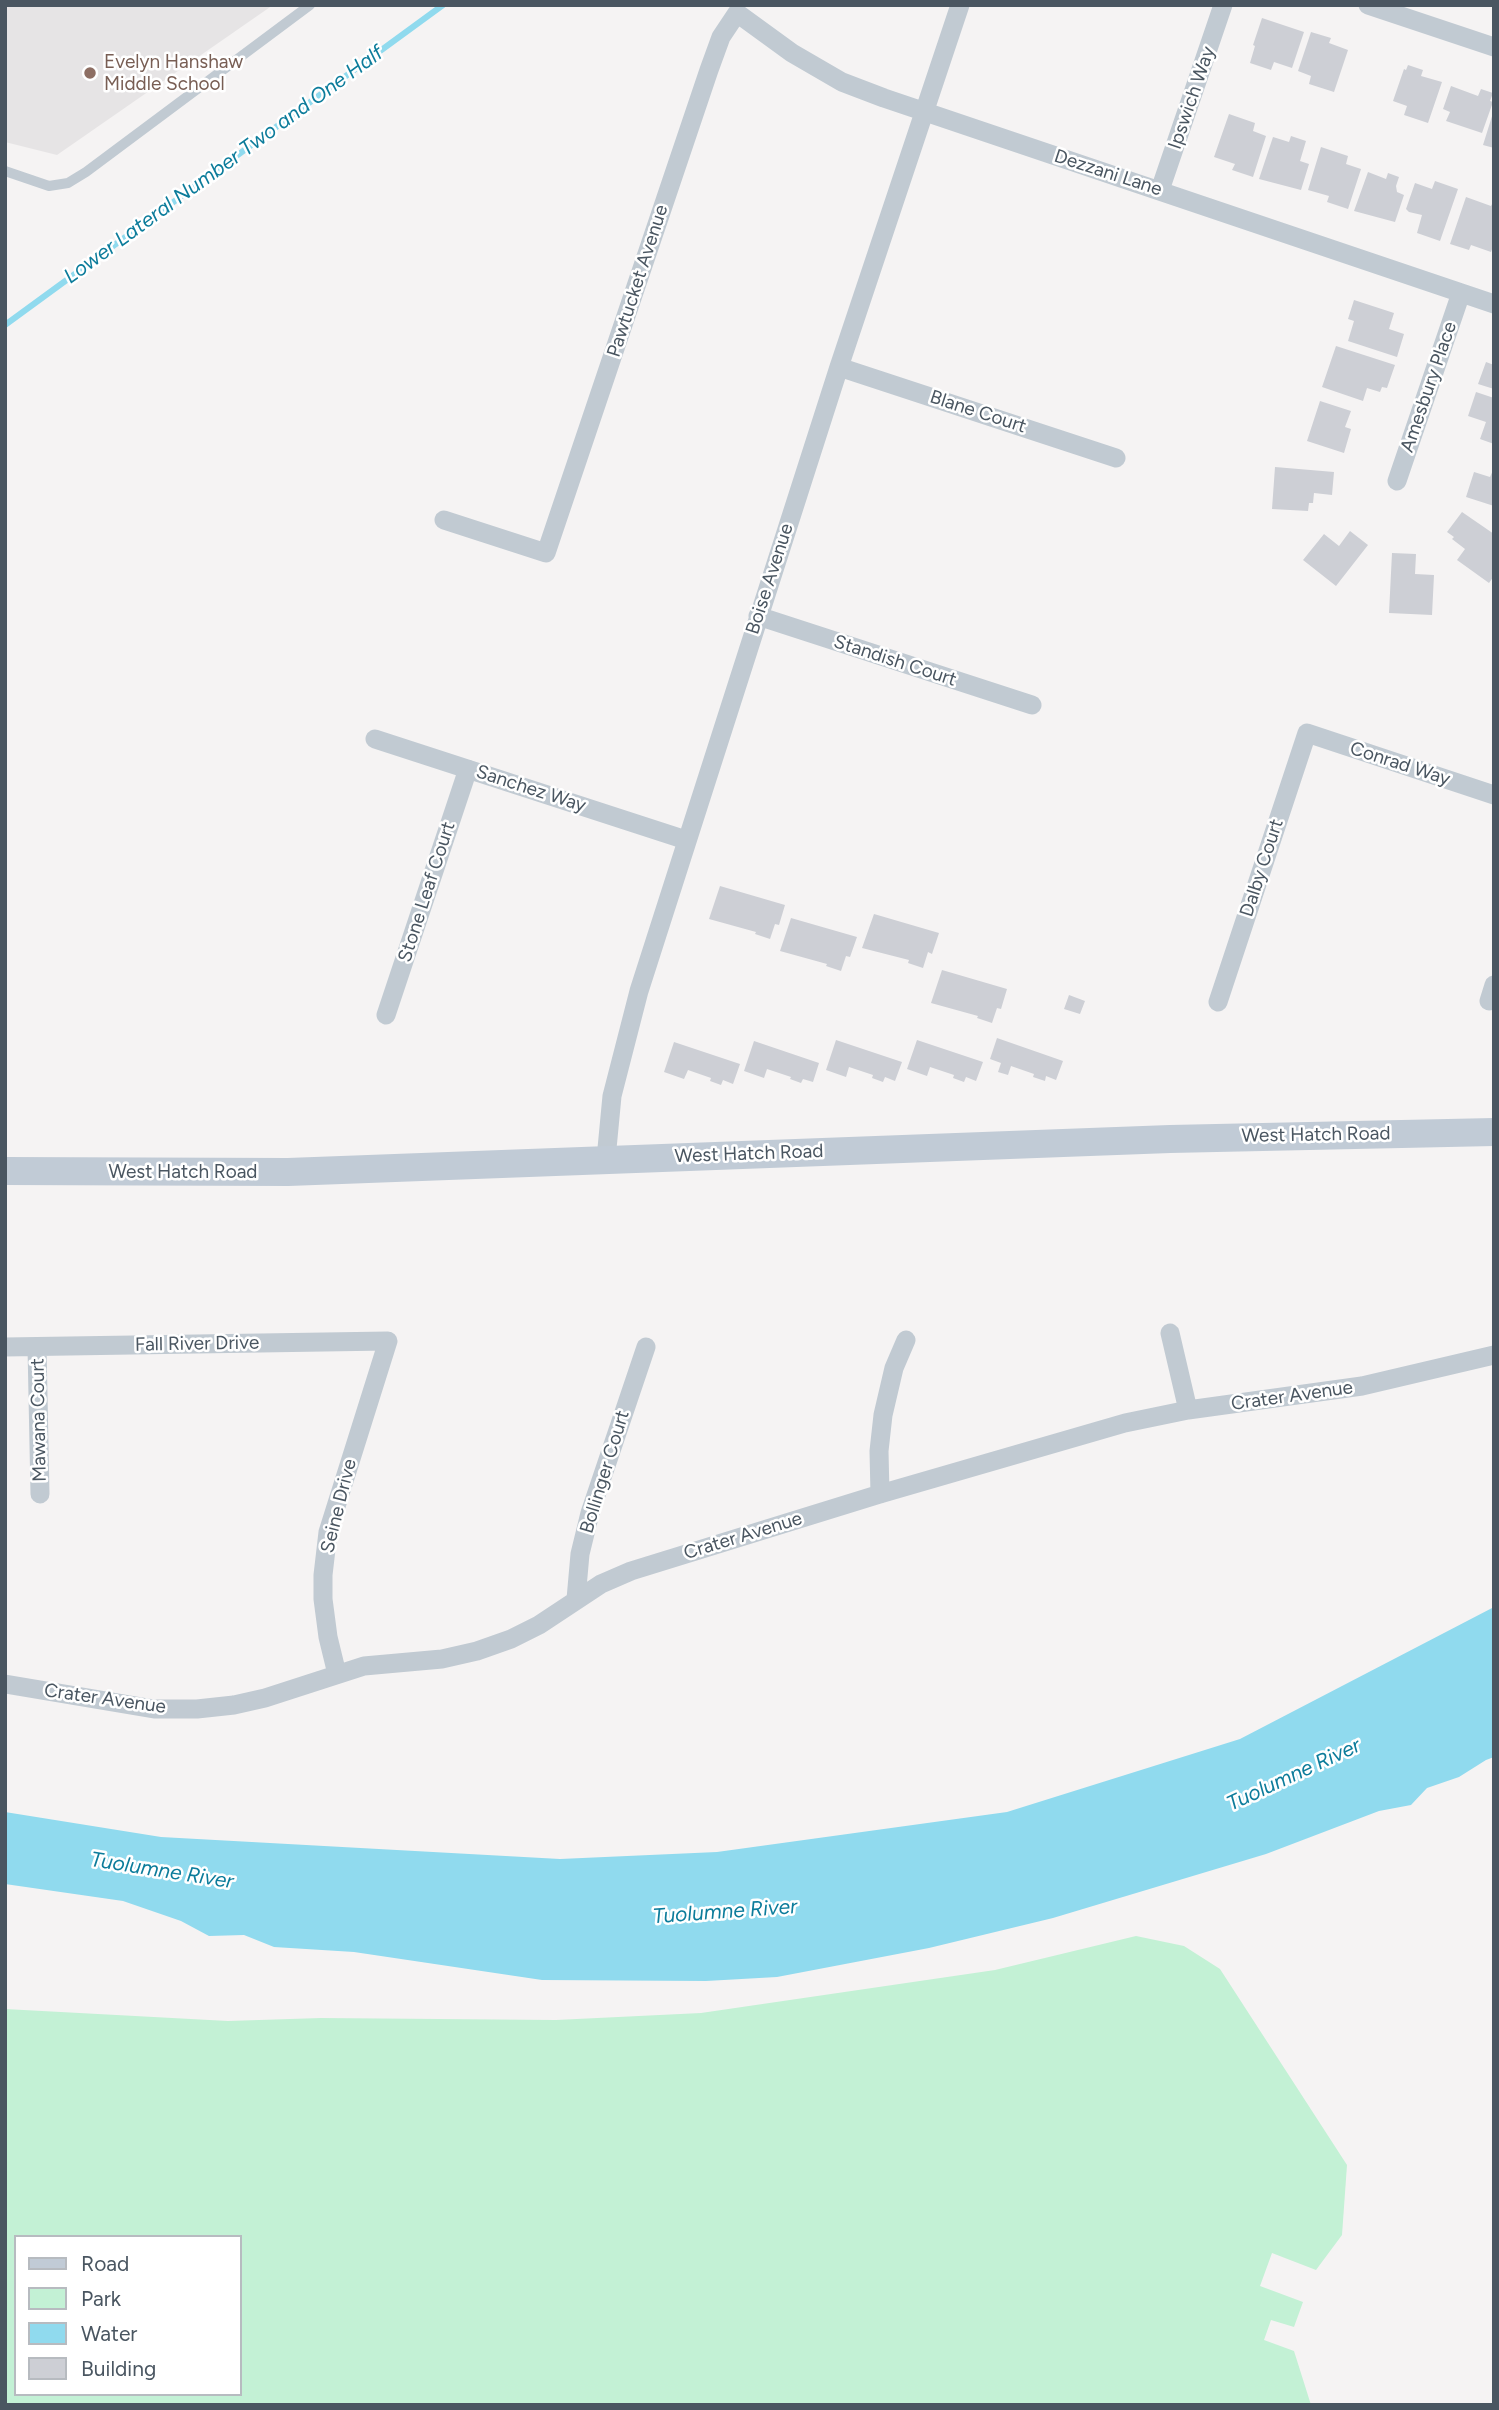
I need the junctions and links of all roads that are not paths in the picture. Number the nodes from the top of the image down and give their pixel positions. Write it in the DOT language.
graph roads {
  1 [pos="310,5"];
  2 [pos="960,5"];
  3 [pos="1223,5"];
  4 [pos="1368,5"];
  5 [pos="737,13"];
  6 [pos="1494,47"];
  7 [pos="924,111"];
  8 [pos="5,171"];
  9 [pos="1160,190"];
  10 [pos="1461,293"];
  11 [pos="1494,304"];
  12 [pos="839,367"];
  13 [pos="1116,458"];
  14 [pos="1397,481"];
  15 [pos="444,520"];
  16 [pos="758,616"];
  17 [pos="1032,705"];
  18 [pos="1307,733"];
  19 [pos="375,739"];
  20 [pos="468,769"];
  21 [pos="1494,795"];
  22 [pos="686,840"];
  23 [pos="1218,1002"];
  24 [pos="386,1015"];
  25 [pos="1494,1132"];
  26 [pos="606,1159"];
  27 [pos="5,1171"];
  28 [pos="1170,1333"];
  29 [pos="906,1340"];
  30 [pos="388,1341"];
  31 [pos="5,1347"];
  32 [pos="37,1347"];
  33 [pos="646,1347"];
  34 [pos="1494,1355"];
  35 [pos="1188,1410"];
  36 [pos="40,1494"];
  37 [pos="880,1494"];
  38 [pos="576,1599"];
  39 [pos="337,1674"];
  40 [pos="5,1684"];
  1 -- 8 [label="lane"];
  2 -- 7 [label="street, Boise Avenue"];
  3 -- 9 [label="street, Ipswich Way"];
  4 -- 6 [label="street"];
  5 -- 7 [label="street, Dezzani Lane"];
  5 -- 15 [label="street, Pawtucket Avenue"];
  7 -- 9 [label="street, Dezzani Lane"];
  7 -- 12 [label="street, Boise Avenue"];
  9 -- 10 [label="street, Dezzani Lane"];
  10 -- 11 [label="street, Dezzani Lane"];
  10 -- 14 [label="street, Amesbury Place"];
  12 -- 13 [label="street, Blane Court"];
  12 -- 16 [label="street, Boise Avenue"];
  16 -- 17 [label="street, Standish Court"];
  16 -- 22 [label="street, Boise Avenue"];
  18 -- 21 [label="street, Conrad Way"];
  18 -- 23 [label="street, Dalby Court"];
  19 -- 20 [label="street, Sanchez Way"];
  20 -- 22 [label="street, Sanchez Way"];
  20 -- 24 [label="street, Stone Leaf Court"];
  22 -- 26 [label="street, Boise Avenue"];
  25 -- 26 [label="main road, West Hatch Road"];
  26 -- 27 [label="main road, West Hatch Road"];
  28 -- 35 [label="street"];
  29 -- 37 [label="street"];
  30 -- 32 [label="street, Fall River Drive"];
  30 -- 39 [label="street, Seine Drive"];
  31 -- 32 [label="street, Fall River Drive"];
  32 -- 36 [label="street, Mawana Court"];
  33 -- 38 [label="street, Bollinger Court"];
  34 -- 35 [label="street, Crater Avenue"];
  35 -- 37 [label="street, Crater Avenue"];
  37 -- 38 [label="street, Crater Avenue"];
  38 -- 39 [label="street, Crater Avenue"];
  39 -- 40 [label="street, Crater Avenue"];
}
